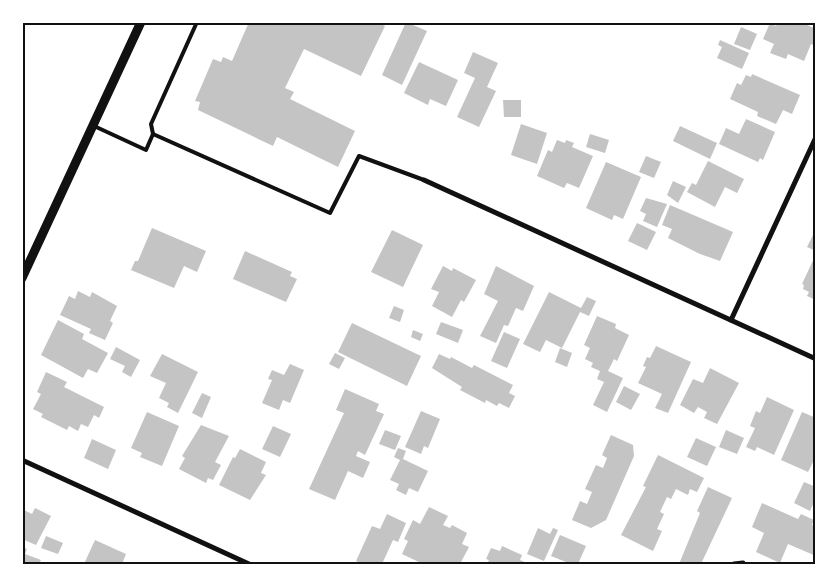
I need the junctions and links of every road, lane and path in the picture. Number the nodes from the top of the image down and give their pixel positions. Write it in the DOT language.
graph roads {
  1 [pos="141,22"];
  2 [pos="197,22"];
  3 [pos="94,126"];
  4 [pos="153,134"];
  5 [pos="816,137"];
  6 [pos="424,180"];
  7 [pos="22,278"];
  8 [pos="731,320"];
  9 [pos="816,359"];
  10 [pos="22,460"];
  11 [pos="743,563"];
  12 [pos="249,564"];
  13 [pos="734,564"];
  1 -- 3 [label="street"];
  2 -- 4 [label="lane"];
  3 -- 4 [label="lane"];
  3 -- 7 [label="street"];
  4 -- 6 [label="lane"];
  5 -- 8 [label="street"];
  6 -- 8 [label="street"];
  8 -- 9 [label="street"];
  10 -- 12 [label="street"];
  11 -- 13 [label="street"];
}
